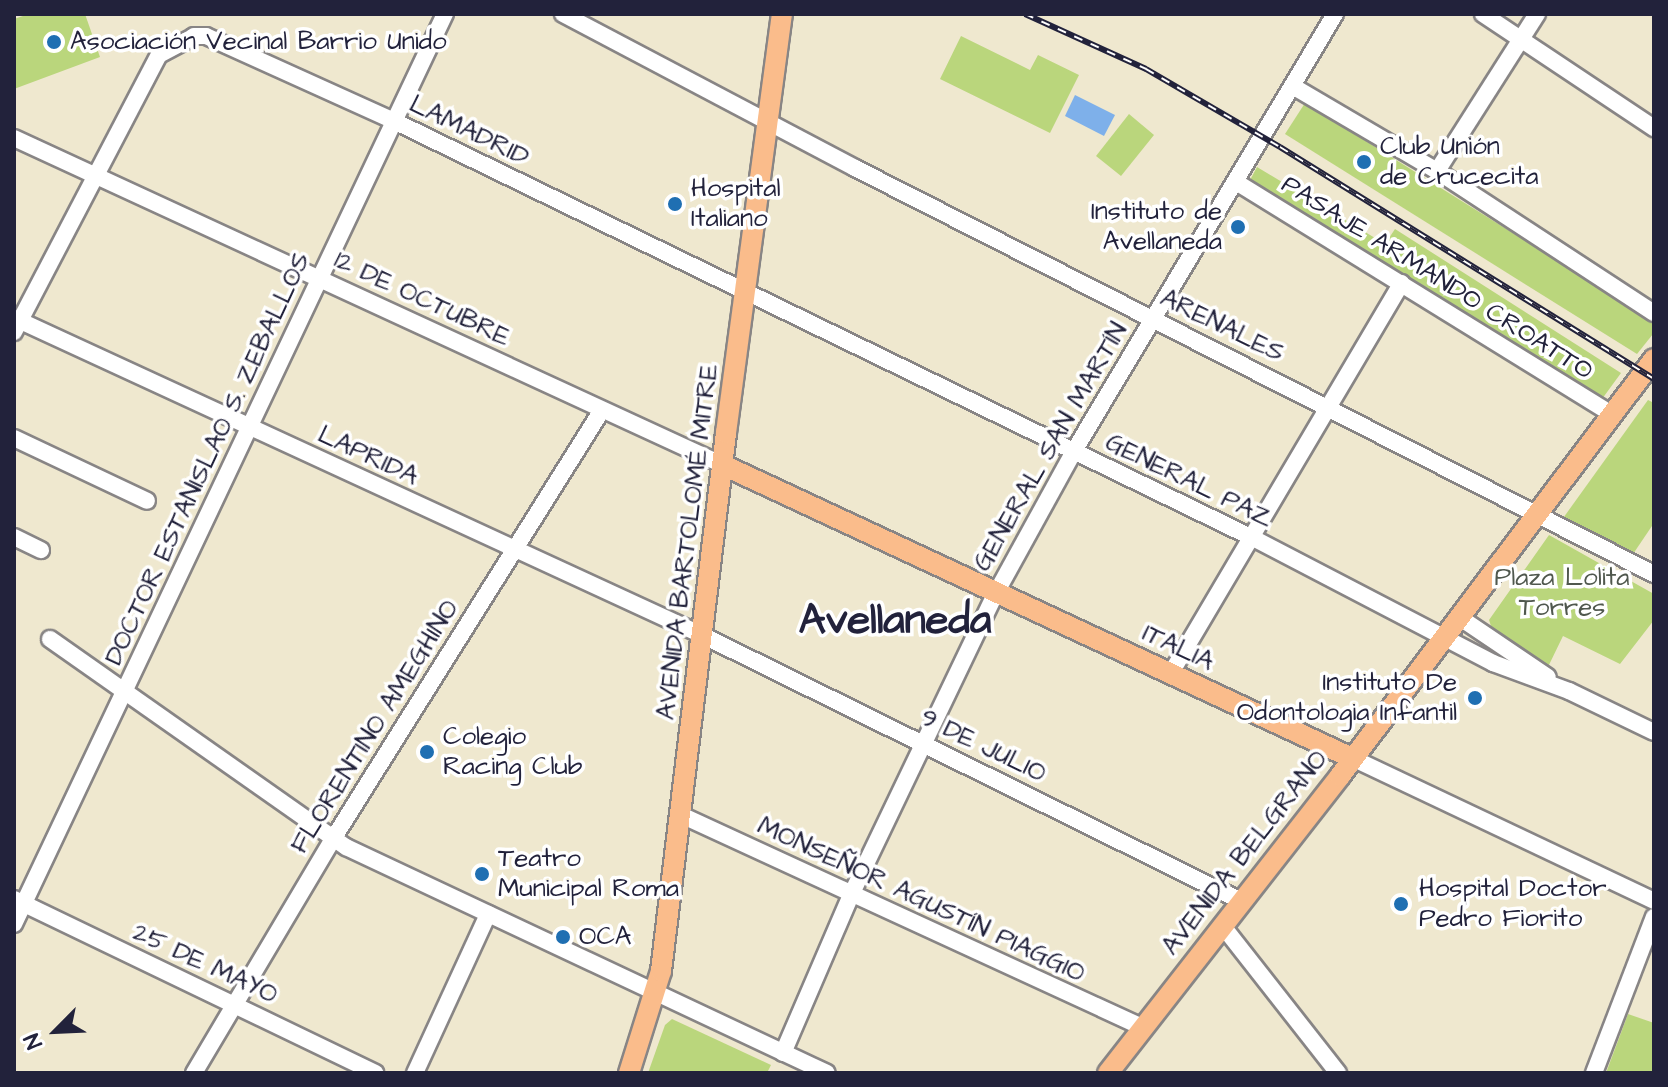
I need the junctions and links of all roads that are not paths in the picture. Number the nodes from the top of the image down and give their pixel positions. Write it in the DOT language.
graph roads {
  1 [pos="445,14"];
  2 [pos="563,14"];
  3 [pos="782,14"];
  4 [pos="1483,14"];
  5 [pos="1537,14"];
  6 [pos="1330,15"];
  7 [pos="1521,40"];
  8 [pos="1294,87"];
  9 [pos="392,120"];
  10 [pos="768,121"];
  11 [pos="1654,128"];
  12 [pos="14,138"];
  13 [pos="1437,171"];
  14 [pos="98,176"];
  15 [pos="1236,182"];
  16 [pos="320,277"];
  17 [pos="1402,283"];
  18 [pos="745,292"];
  19 [pos="1654,313"];
  20 [pos="1154,319"];
  21 [pos="16,324"];
  22 [pos="1654,359"];
  23 [pos="1329,405"];
  24 [pos="602,410"];
  25 [pos="1613,415"];
  26 [pos="249,428"];
  27 [pos="14,438"];
  28 [pos="1074,451"];
  29 [pos="723,465"];
  30 [pos="147,501"];
  31 [pos="1537,516"];
  32 [pos="14,537"];
  33 [pos="1253,538"];
  34 [pos="41,550"];
  35 [pos="514,550"];
  36 [pos="1654,574"];
  37 [pos="996,593"];
  38 [pos="1459,617"];
  39 [pos="704,636"];
  40 [pos="1444,636"];
  41 [pos="50,639"];
  42 [pos="1171,673"];
  43 [pos="1569,691"];
  44 [pos="125,692"];
  45 [pos="1654,732"];
  46 [pos="922,743"];
  47 [pos="1352,758"];
  48 [pos="681,815"];
  49 [pos="333,839"];
  50 [pos="851,895"];
  51 [pos="1241,901"];
  52 [pos="1654,901"];
  53 [pos="19,902"];
  54 [pos="488,914"];
  55 [pos="1654,919"];
  56 [pos="14,924"];
  57 [pos="1222,925"];
  58 [pos="655,993"];
  59 [pos="235,1005"];
  60 [pos="1142,1027"];
  61 [pos="783,1053"];
  62 [pos="194,1073"];
  63 [pos="375,1073"];
  64 [pos="415,1073"];
  65 [pos="629,1073"];
  66 [pos="827,1073"];
  67 [pos="1108,1073"];
  68 [pos="1338,1073"];
  69 [pos="1594,1073"];
  1 -- 9 [label="street, DOCTOR ESTANISLAO S. ZEBALLOS"];
  2 -- 10 [label="street, ARENALES"];
  3 -- 10 [label="main road, AVENIDA BARTOLOMÉ MITRE"];
  4 -- 7 [label="street"];
  5 -- 7 [label="street"];
  6 -- 8 [label="street, GENERAL SAN MARTÍN"];
  7 -- 11 [label="street"];
  7 -- 13 [label="street"];
  8 -- 13 [label="street"];
  8 -- 15 [label="street, GENERAL SAN MARTÍN"];
  9 -- 14 [label="street, LAMADRID"];
  9 -- 16 [label="street, DOCTOR ESTANISLAO S. ZEBALLOS"];
  9 -- 18 [label="street, LAMADRID"];
  10 -- 18 [label="main road, AVENIDA BARTOLOMÉ MITRE"];
  10 -- 20 [label="street, ARENALES"];
  12 -- 14 [label="street, 12 DE OCTUBRE"];
  13 -- 19 [label="street"];
  14 -- 16 [label="street, 12 DE OCTUBRE"];
  14 -- 21 [label="street"];
  15 -- 17 [label="street, PASAJE ARMANDO CROATTO"];
  15 -- 20 [label="street, GENERAL SAN MARTÍN"];
  16 -- 24 [label="street, 12 DE OCTUBRE"];
  16 -- 26 [label="street, DOCTOR ESTANISLAO S. ZEBALLOS"];
  17 -- 23 [label="street"];
  17 -- 25 [label="street, PASAJE ARMANDO CROATTO"];
  18 -- 28 [label="street, GENERAL PAZ"];
  18 -- 29 [label="main road, AVENIDA BARTOLOMÉ MITRE"];
  20 -- 23 [label="street, ARENALES"];
  20 -- 28 [label="street, GENERAL SAN MARTÍN"];
  21 -- 26 [label="street, LAPRIDA"];
  22 -- 25 [label="main road, AVENIDA BELGRANO"];
  23 -- 31 [label="street, ARENALES"];
  23 -- 33 [label="street"];
  24 -- 29 [label="street, 12 DE OCTUBRE"];
  24 -- 35 [label="street, FLORENTINO AMEGHINO"];
  25 -- 31 [label="main road, AVENIDA BELGRANO"];
  26 -- 35 [label="street, LAPRIDA"];
  26 -- 44 [label="street, DOCTOR ESTANISLAO S. ZEBALLOS"];
  27 -- 30 [label="street"];
  28 -- 33 [label="street, GENERAL PAZ"];
  28 -- 37 [label="street, GENERAL SAN MARTÍN"];
  29 -- 37 [label="main road, ITALIA"];
  29 -- 39 [label="main road, AVENIDA BARTOLOMÉ MITRE"];
  31 -- 36 [label="street, ARENALES"];
  31 -- 38 [label="main road, AVENIDA BELGRANO"];
  32 -- 34 [label="street"];
  33 -- 40 [label="street, GENERAL PAZ"];
  33 -- 42 [label="street"];
  35 -- 39 [label="street, LAPRIDA"];
  35 -- 49 [label="street, FLORENTINO AMEGHINO"];
  37 -- 42 [label="main road, ITALIA"];
  37 -- 46 [label="street, GENERAL SAN MARTÍN"];
  38 -- 40 [label="main road, AVENIDA BELGRANO"];
  38 -- 43 [label="street, GENERAL PAZ"];
  39 -- 46 [label="street, 9 DE JULIO"];
  39 -- 48 [label="main road, AVENIDA BARTOLOMÉ MITRE"];
  40 -- 43 [label="street, GENERAL PAZ"];
  40 -- 47 [label="main road, AVENIDA BELGRANO"];
  41 -- 44 [label="street"];
  42 -- 47 [label="main road, ITALIA"];
  43 -- 45 [label="street, GENERAL PAZ"];
  44 -- 49 [label="street"];
  44 -- 53 [label="street, DOCTOR ESTANISLAO S. ZEBALLOS"];
  46 -- 50 [label="street, GENERAL SAN MARTÍN"];
  46 -- 51 [label="street, 9 DE JULIO"];
  47 -- 51 [label="main road, AVENIDA BELGRANO"];
  47 -- 52 [label="street, ITALIA"];
  48 -- 50 [label="street, MONSEÑOR AGUSTÍN PIAGGIO"];
  48 -- 58 [label="main road, AVENIDA BARTOLOMÉ MITRE"];
  49 -- 54 [label="street"];
  49 -- 59 [label="street, FLORENTINO AMEGHINO"];
  50 -- 60 [label="street, MONSEÑOR AGUSTÍN PIAGGIO"];
  50 -- 61 [label="street, GENERAL SAN MARTÍN"];
  51 -- 57 [label="main road, AVENIDA BELGRANO"];
  53 -- 56 [label="street, DOCTOR ESTANISLAO S. ZEBALLOS"];
  53 -- 59 [label="street, 25 DE MAYO"];
  54 -- 58 [label="street"];
  54 -- 64 [label="street"];
  55 -- 69 [label="street"];
  57 -- 60 [label="main road, AVENIDA BELGRANO"];
  57 -- 68 [label="street"];
  58 -- 61 [label="street"];
  58 -- 65 [label="main road, AVENIDA BARTOLOMÉ MITRE"];
  59 -- 62 [label="street, FLORENTINO AMEGHINO"];
  59 -- 63 [label="street, 25 DE MAYO"];
  60 -- 67 [label="main road, AVENIDA BELGRANO"];
  61 -- 66 [label="street"];
}
